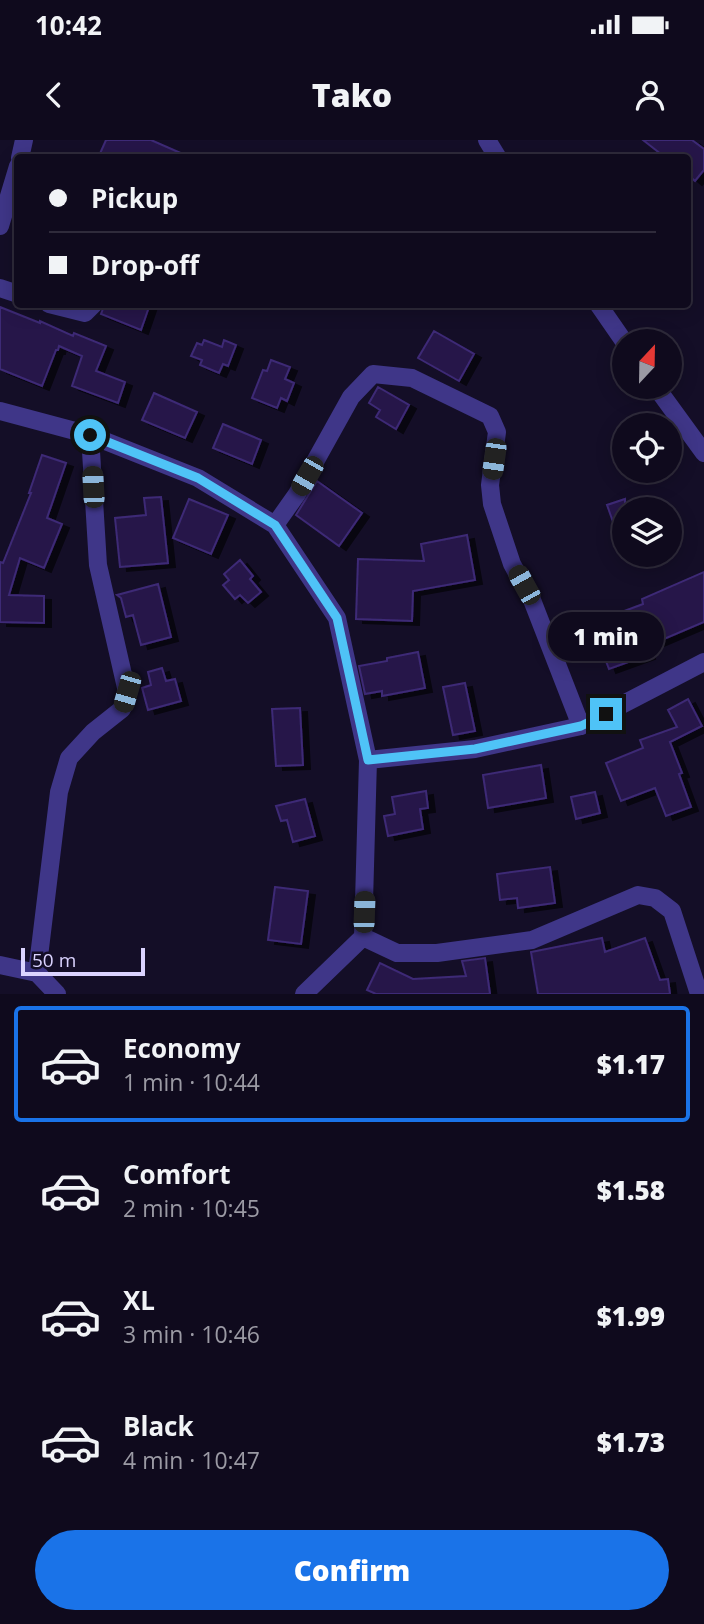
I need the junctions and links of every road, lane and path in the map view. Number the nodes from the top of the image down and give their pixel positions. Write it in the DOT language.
graph roads {
  1 [pos="14,186"];
  2 [pos="7,220"];
  3 [pos="65,308"];
  4 [pos="90,308"];
  5 [pos="601,308"];
  6 [pos="615,329"];
  7 [pos="665,399"];
  8 [pos="0,411"];
  9 [pos="90,435"];
  10 [pos="704,453"];
  11 [pos="275,525"];
  12 [pos="704,662"];
  13 [pos="581,726"];
  14 [pos="368,760"];
  15 [pos="363,937"];
  16 [pos="0,965"];
  17 [pos="37,973"];
  18 [pos="57,994"];
  19 [pos="304,994"];
  20 [pos="699,994"];
  1 -- 2 [label="street"];
  3 -- 4 [label="street"];
  5 -- 6 [label="street"];
  7 -- 10 [label="street"];
  8 -- 9 [label="street"];
  9 -- 11 [label="street"];
  9 -- 17 [label="street"];
  11 -- 13 [label="street"];
  11 -- 14 [label="street"];
  12 -- 13 [label="street"];
  13 -- 14 [label="street"];
  14 -- 15 [label="street"];
  15 -- 19 [label="street"];
  15 -- 20 [label="street"];
  16 -- 17 [label="street"];
  17 -- 18 [label="street"];
}
